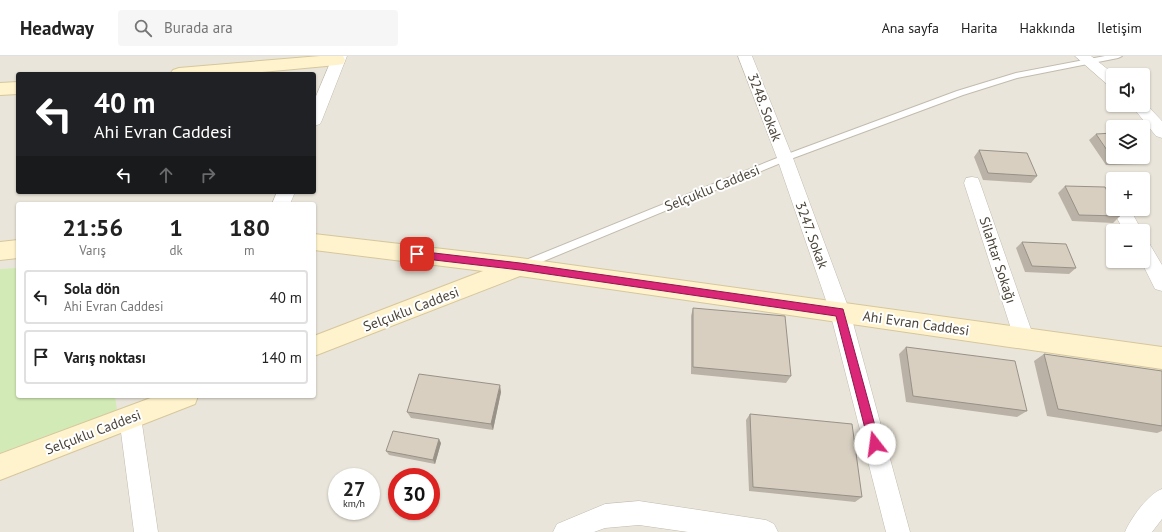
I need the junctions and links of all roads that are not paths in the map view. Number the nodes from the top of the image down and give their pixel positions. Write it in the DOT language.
graph roads {
  1 [pos="745,56"];
  2 [pos="1118,56"];
  3 [pos="339,58"];
  4 [pos="1086,59"];
  5 [pos="199,72"];
  6 [pos="1106,75"];
  7 [pos="16,88"];
  8 [pos="0,89"];
  9 [pos="1145,112"];
  10 [pos="316,115"];
  11 [pos="1162,132"];
  12 [pos="785,158"];
  13 [pos="972,183"];
  14 [pos="316,242"];
  15 [pos="16,249"];
  16 [pos="0,251"];
  17 [pos="1150,261"];
  18 [pos="520,267"];
  19 [pos="1162,283"];
  20 [pos="840,312"];
  21 [pos="1024,338"];
  22 [pos="316,345"];
  23 [pos="1162,358"];
  24 [pos="181,398"];
  25 [pos="130,418"];
  26 [pos="0,467"];
  27 [pos="1162,500"];
  28 [pos="146,532"];
  29 [pos="566,532"];
  30 [pos="766,532"];
  31 [pos="898,532"];
  32 [pos="1137,532"];
  1 -- 12 [label="street, 3248. Sokak"];
  2 -- 4 [label="lane, Selçuklu Caddesi"];
  3 -- 5 [label="main road"];
  3 -- 10 [label="street"];
  4 -- 6 [label="street"];
  4 -- 12 [label="lane, Selçuklu Caddesi"];
  7 -- 8 [label="main road"];
  9 -- 11 [label="street"];
  12 -- 18 [label="lane, Selçuklu Caddesi"];
  12 -- 20 [label="street, 3247. Sokak"];
  13 -- 21 [label="street, Silahtar Sokağı"];
  14 -- 18 [label="main road, Ahi Evran Caddesi"];
  15 -- 16 [label="main road"];
  17 -- 19 [label="street"];
  18 -- 20 [label="main road, Ahi Evran Caddesi"];
  18 -- 22 [label="main road, Selçuklu Caddesi"];
  20 -- 21 [label="main road, Ahi Evran Caddesi"];
  20 -- 31 [label="street, 3247. Sokak"];
  21 -- 23 [label="main road, Ahi Evran Caddesi"];
  24 -- 25 [label="main road, Selçuklu Caddesi"];
  25 -- 26 [label="main road, Selçuklu Caddesi"];
  25 -- 28 [label="street"];
  27 -- 32 [label="street"];
  29 -- 30 [label="street"];
}
